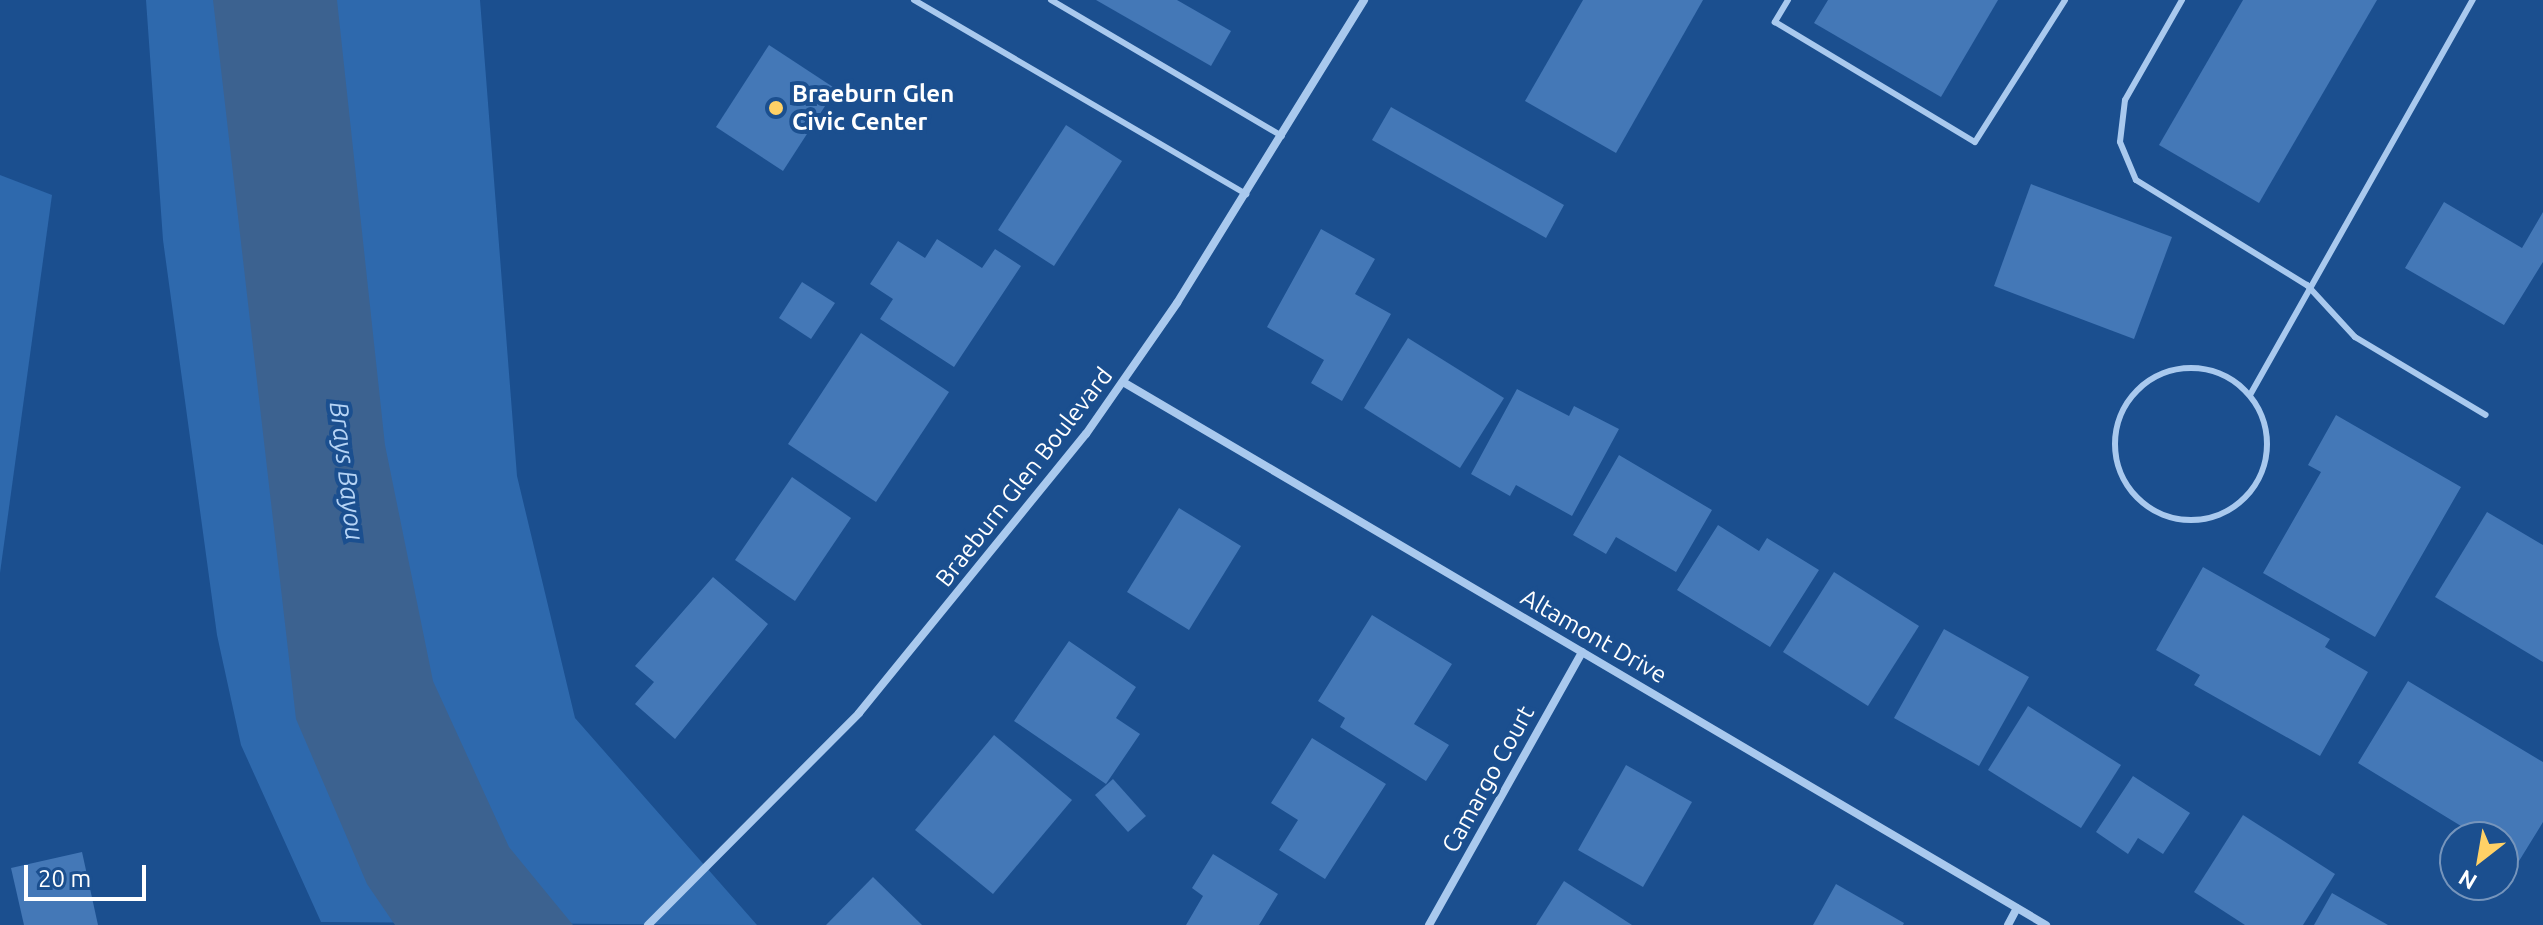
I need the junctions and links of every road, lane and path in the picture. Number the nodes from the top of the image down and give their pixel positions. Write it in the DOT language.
graph roads {
  1 [pos="914,0"];
  2 [pos="1051,0"];
  3 [pos="1364,0"];
  4 [pos="1788,0"];
  5 [pos="2065,0"];
  6 [pos="2182,0"];
  7 [pos="2473,0"];
  8 [pos="1282,136"];
  9 [pos="1246,194"];
  10 [pos="2307,285"];
  11 [pos="1123,382"];
  12 [pos="2250,395"];
  13 [pos="2486,415"];
  14 [pos="1582,652"];
  15 [pos="2017,908"];
  16 [pos="648,925"];
  17 [pos="1429,925"];
  18 [pos="2008,925"];
  19 [pos="2046,925"];
  1 -- 9 [label="lane"];
  2 -- 8 [label="lane"];
  3 -- 8 [label="street, Braeburn Glen Boulevard"];
  4 -- 5 [label="lane"];
  6 -- 10 [label="lane"];
  7 -- 10 [label="lane"];
  8 -- 9 [label="street, Braeburn Glen Boulevard"];
  9 -- 11 [label="street, Braeburn Glen Boulevard"];
  10 -- 12 [label="lane"];
  10 -- 13 [label="lane"];
  11 -- 14 [label="street, Altamont Drive"];
  11 -- 16 [label="street, Braeburn Glen Boulevard"];
  12 -- 12 [label="lane"];
  14 -- 15 [label="street, Altamont Drive"];
  14 -- 17 [label="street, Camargo Court"];
  15 -- 18 [label="street"];
  15 -- 19 [label="street, Altamont Drive"];
}
